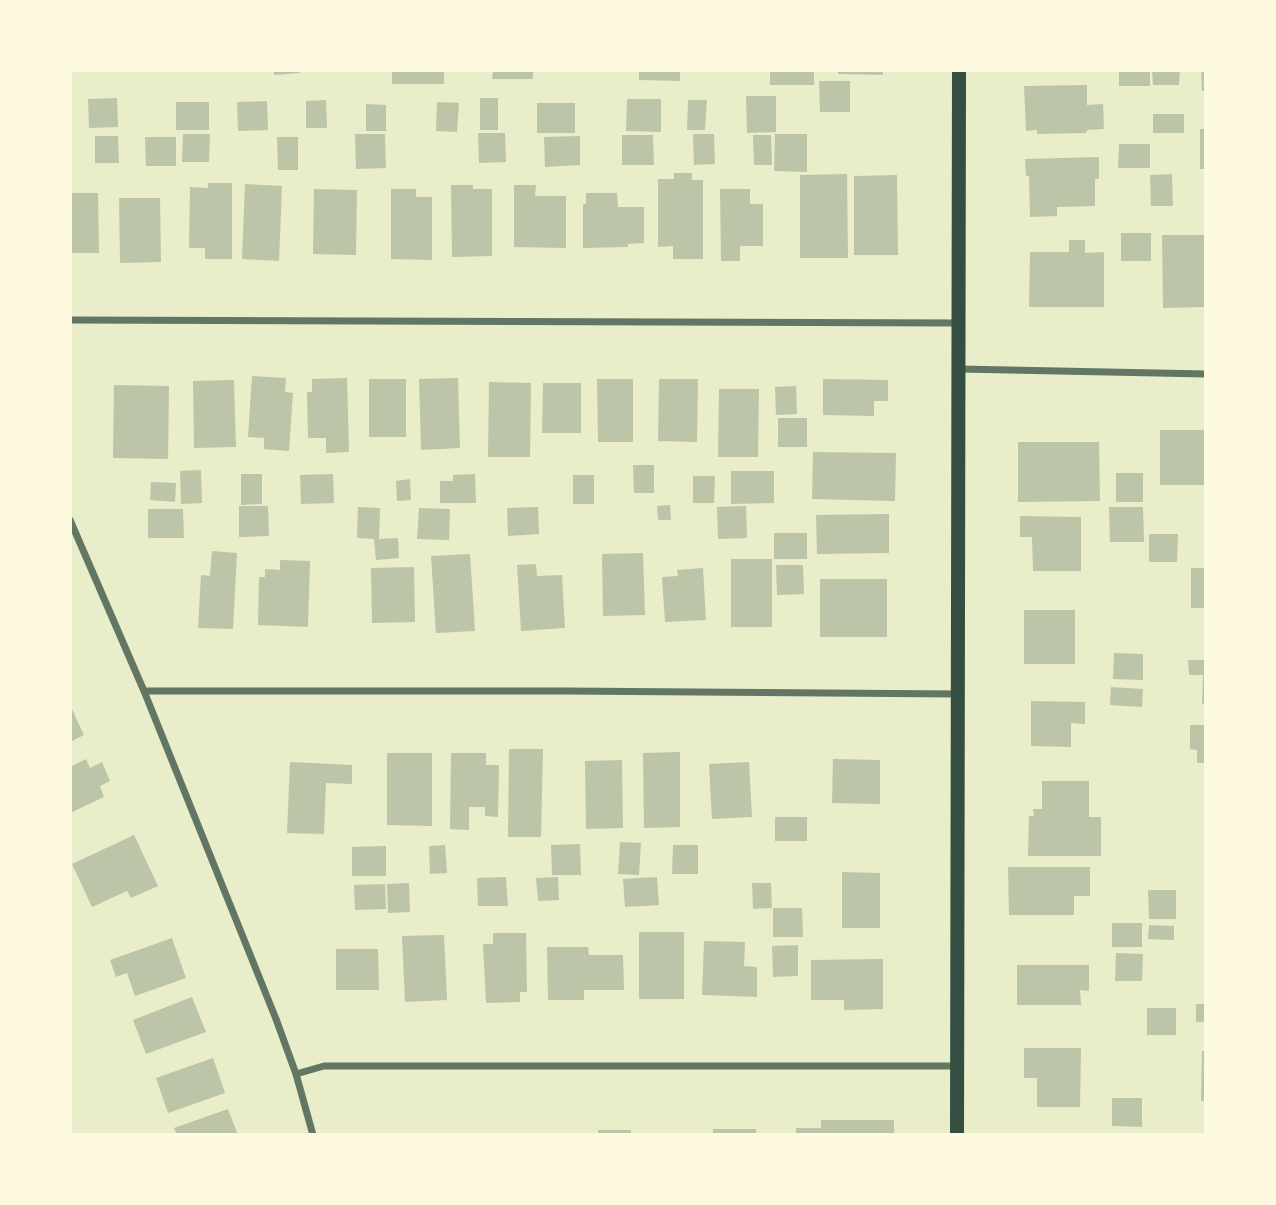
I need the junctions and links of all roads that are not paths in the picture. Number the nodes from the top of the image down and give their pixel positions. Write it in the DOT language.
graph roads {
  1 [pos="959,70"];
  2 [pos="70,320"];
  3 [pos="959,323"];
  4 [pos="959,369"];
  5 [pos="1206,374"];
  6 [pos="70,520"];
  7 [pos="144,691"];
  8 [pos="958,694"];
  9 [pos="956,1066"];
  10 [pos="296,1074"];
  11 [pos="313,1135"];
  12 [pos="957,1135"];
  1 -- 3 [label="main road"];
  2 -- 3 [label="street"];
  3 -- 4 [label="main road"];
  4 -- 5 [label="street"];
  4 -- 8 [label="main road"];
  6 -- 7 [label="street"];
  7 -- 8 [label="street"];
  7 -- 10 [label="street"];
  8 -- 9 [label="main road"];
  9 -- 10 [label="street"];
  9 -- 12 [label="main road"];
  10 -- 11 [label="street"];
}
